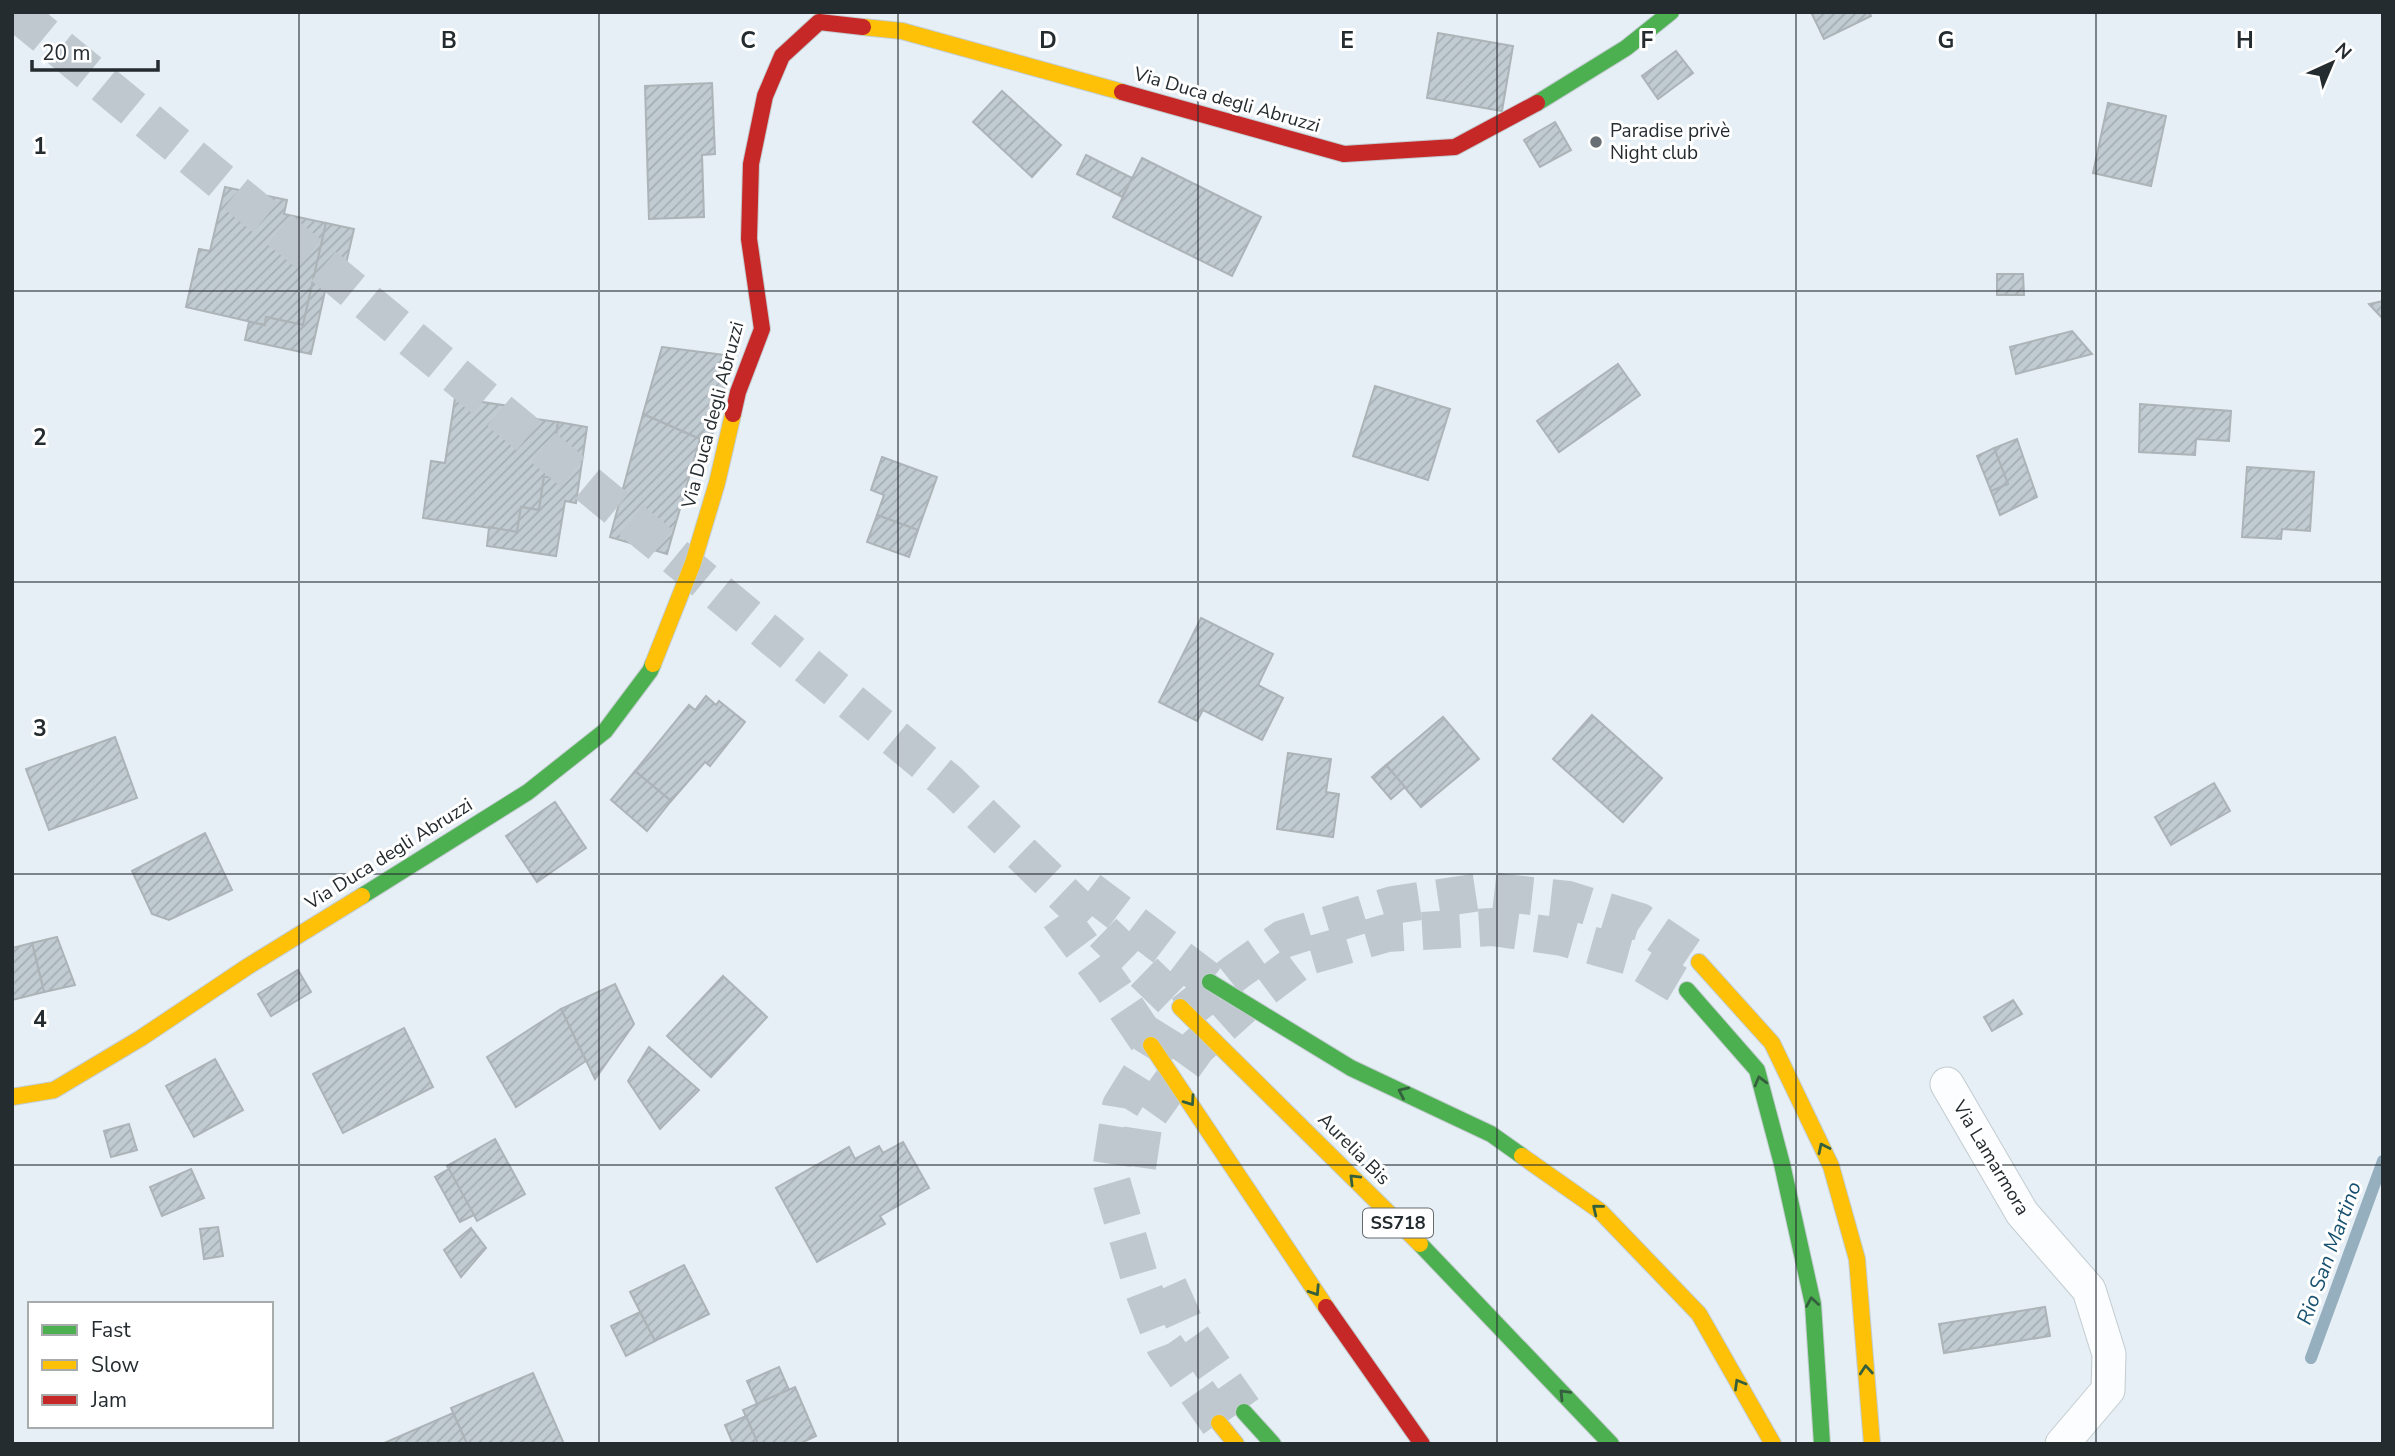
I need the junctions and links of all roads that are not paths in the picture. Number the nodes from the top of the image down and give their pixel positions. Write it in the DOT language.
graph roads {
  1 [pos="1671,12"];
  2 [pos="1699,961"];
  3 [pos="1210,982"];
  4 [pos="1687,990"];
  5 [pos="1180,1007"];
  6 [pos="1150,1045"];
  7 [pos="1947,1084"];
  8 [pos="12,1097"];
  9 [pos="1244,1412"];
  10 [pos="1219,1423"];
  11 [pos="1872,1441"];
  12 [pos="1236,1444"];
  13 [pos="1273,1444"];
  14 [pos="1422,1444"];
  15 [pos="1611,1444"];
  16 [pos="1773,1444"];
  17 [pos="1822,1444"];
  18 [pos="2062,1444"];
  1 -- 8 [label="main road, Via Duca degli Abruzzi"];
  11 -- 2 [label="main road, one-way"];
  16 -- 3 [label="main road, one-way"];
  17 -- 4 [label="main road, one-way"];
  15 -- 5 [label="main road, Aurelia Bis / SS718, one-way"];
  6 -- 14 [label="main road, one-way"];
  7 -- 18 [label="street, Via Lamarmora"];
  9 -- 13 [label="main road"];
  10 -- 12 [label="main road"];
}
